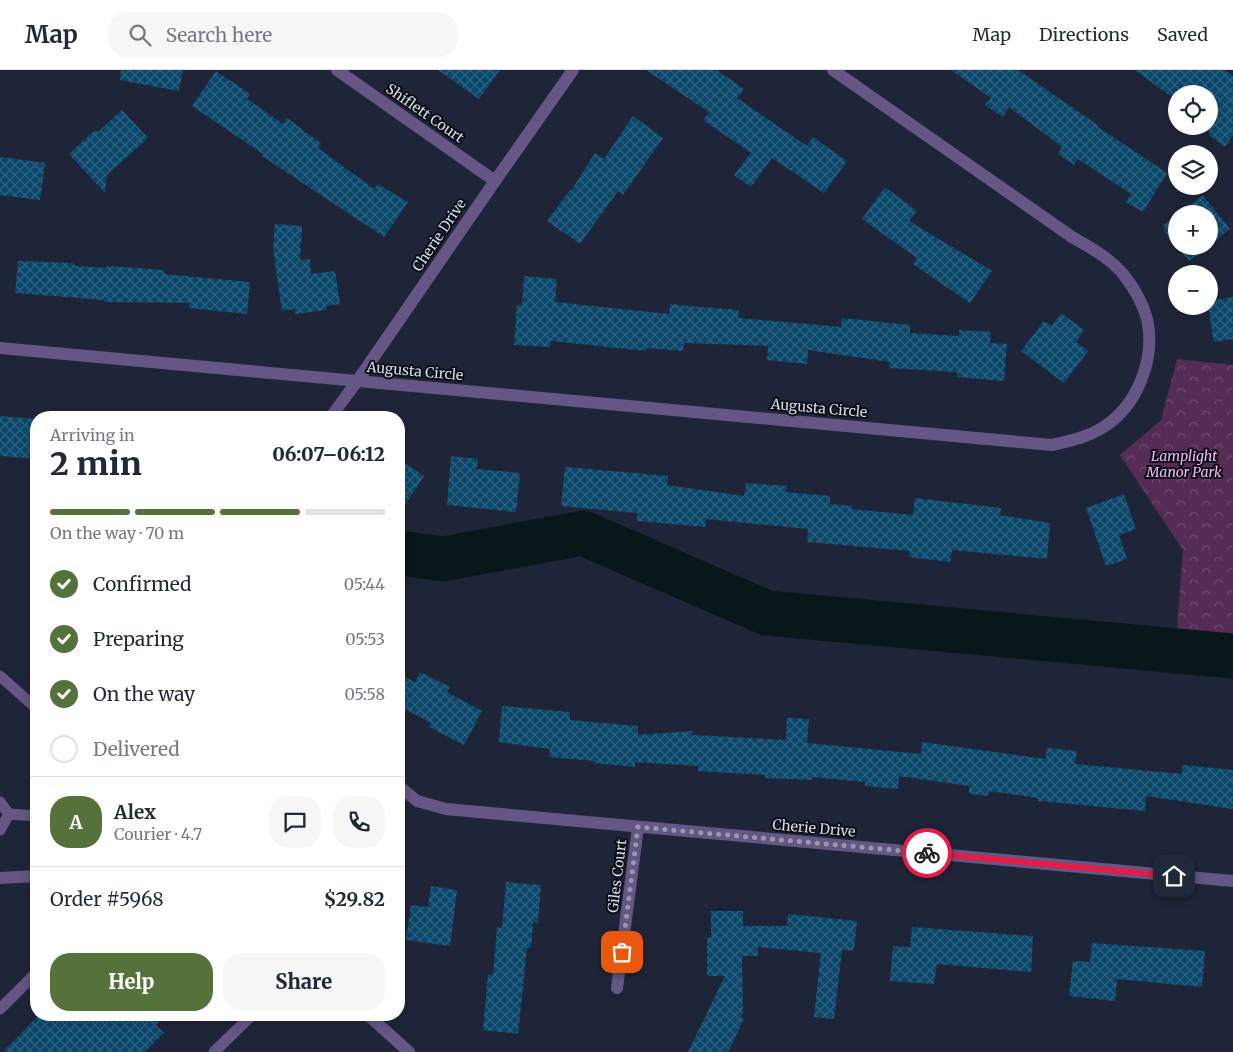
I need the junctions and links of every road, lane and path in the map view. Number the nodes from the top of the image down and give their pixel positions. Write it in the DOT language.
graph roads {
  1 [pos="337,70"];
  2 [pos="573,70"];
  3 [pos="833,70"];
  4 [pos="495,181"];
  5 [pos="0,348"];
  6 [pos="358,380"];
  7 [pos="335,411"];
  8 [pos="0,676"];
  9 [pos="30,703"];
  10 [pos="405,791"];
  11 [pos="0,802"];
  12 [pos="9,814"];
  13 [pos="30,816"];
  14 [pos="638,827"];
  15 [pos="0,830"];
  16 [pos="30,876"];
  17 [pos="0,878"];
  18 [pos="1233,881"];
  19 [pos="30,979"];
  20 [pos="617,988"];
  21 [pos="0,1008"];
  22 [pos="244,1021"];
  23 [pos="375,1021"];
  24 [pos="214,1052"];
  25 [pos="409,1052"];
  1 -- 4 [label="street, Shiflett Court"];
  2 -- 4 [label="street, Cherie Drive"];
  3 -- 6 [label="street, Augusta Circle"];
  4 -- 6 [label="street, Cherie Drive"];
  5 -- 6 [label="street, Augusta Circle"];
  6 -- 7 [label="street, Cherie Drive"];
  8 -- 9 [label="lane"];
  10 -- 14 [label="street, Cherie Drive"];
  11 -- 12 [label="lane"];
  12 -- 13 [label="lane"];
  12 -- 15 [label="lane"];
  14 -- 18 [label="street, Cherie Drive"];
  14 -- 20 [label="street, Giles Court"];
  16 -- 17 [label="street"];
  19 -- 21 [label="lane"];
  22 -- 24 [label="lane"];
  23 -- 25 [label="street"];
}
